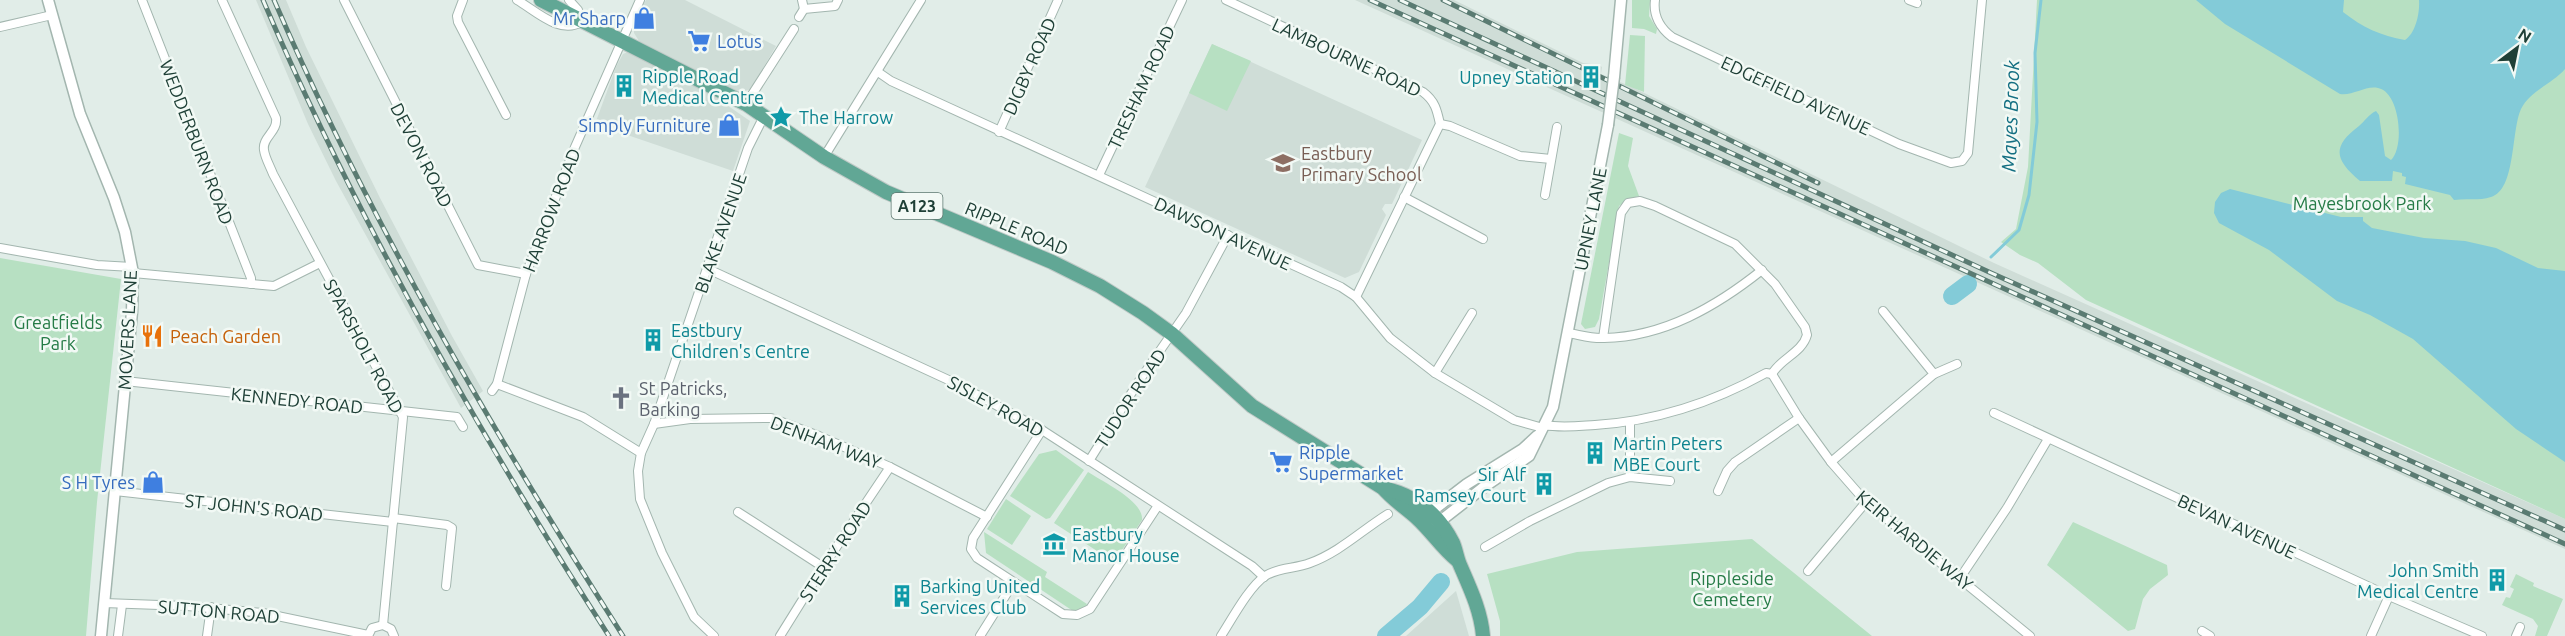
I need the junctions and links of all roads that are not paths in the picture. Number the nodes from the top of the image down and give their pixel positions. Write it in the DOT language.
graph roads {
  1 [pos="48,0"];
  2 [pos="142,0"];
  3 [pos="222,0"];
  4 [pos="344,0"];
  5 [pos="463,0"];
  6 [pos="517,0"];
  7 [pos="541,0"];
  8 [pos="569,0"];
  9 [pos="640,0"];
  10 [pos="838,0"];
  11 [pos="921,0"];
  12 [pos="1058,0"];
  13 [pos="1182,0"];
  14 [pos="1226,0"];
  15 [pos="1621,0"];
  16 [pos="1654,0"];
  17 [pos="1982,0"];
  18 [pos="802,9"];
  19 [pos="52,15"];
  20 [pos="581,22"];
  21 [pos="0,27"];
  22 [pos="794,29"];
  23 [pos="621,41"];
  24 [pos="878,72"];
  25 [pos="746,104"];
  26 [pos="506,115"];
  27 [pos="764,116"];
  28 [pos="1440,124"];
  29 [pos="1557,127"];
  30 [pos="999,132"];
  31 [pos="824,157"];
  32 [pos="1551,159"];
  33 [pos="1099,175"];
  34 [pos="1545,195"];
  35 [pos="1404,197"];
  36 [pos="1228,235"];
  37 [pos="1483,239"];
  38 [pos="0,248"];
  39 [pos="320,263"];
  40 [pos="708,269"];
  41 [pos="133,270"];
  42 [pos="1762,270"];
  43 [pos="526,274"];
  44 [pos="251,284"];
  45 [pos="1356,297"];
  46 [pos="1883,310"];
  47 [pos="1472,313"];
  48 [pos="1568,333"];
  49 [pos="1172,334"];
  50 [pos="1603,338"];
  51 [pos="1957,364"];
  52 [pos="1436,373"];
  53 [pos="1772,374"];
  54 [pos="1935,374"];
  55 [pos="125,381"];
  56 [pos="400,410"];
  57 [pos="1994,413"];
  58 [pos="1799,418"];
  59 [pos="1630,423"];
  60 [pos="654,424"];
  61 [pos="462,427"];
  62 [pos="1542,429"];
  63 [pos="1042,430"];
  64 [pos="2048,439"];
  65 [pos="641,453"];
  66 [pos="1089,461"];
  67 [pos="1831,462"];
  68 [pos="890,467"];
  69 [pos="1630,477"];
  70 [pos="1670,481"];
  71 [pos="115,491"];
  72 [pos="1718,491"];
  73 [pos="1866,502"];
  74 [pos="1157,507"];
  75 [pos="738,512"];
  76 [pos="1388,514"];
  77 [pos="987,517"];
  78 [pos="1430,518"];
  79 [pos="393,520"];
  80 [pos="1485,547"];
  81 [pos="1457,560"];
  82 [pos="823,567"];
  83 [pos="1808,571"];
  84 [pos="1264,577"];
  85 [pos="1960,578"];
  86 [pos="1014,582"];
  87 [pos="446,586"];
  88 [pos="2389,596"];
  89 [pos="105,603"];
  90 [pos="122,605"];
  91 [pos="212,607"];
  92 [pos="383,625"];
  93 [pos="2520,627"];
  94 [pos="368,635"];
  95 [pos="2373,635"];
  96 [pos="101,636"];
  97 [pos="118,636"];
  98 [pos="207,636"];
  99 [pos="394,636"];
  100 [pos="714,636"];
  101 [pos="780,636"];
  102 [pos="980,636"];
  103 [pos="1221,636"];
  104 [pos="1483,636"];
  105 [pos="2030,636"];
  106 [pos="2482,636"];
  107 [pos="2516,636"];
  1 -- 19 [label="street, MOVERS LANE"];
  2 -- 44 [label="street, WEDDERBURN ROAD"];
  3 -- 39 [label="street, SPARSHOLT ROAD"];
  4 -- 43 [label="street, DEVON ROAD"];
  5 -- 26 [label="street"];
  6 -- 20 [label="street, RIPPLE ROAD"];
  7 -- 20 [label="main road, RIPPLE ROAD / A123"];
  8 -- 20 [label="street"];
  9 -- 23 [label="street, HARROW ROAD"];
  10 -- 18 [label="street"];
  11 -- 24 [label="street"];
  12 -- 30 [label="street, DIGBY ROAD"];
  13 -- 33 [label="street, TRESHAM ROAD"];
  14 -- 28 [label="street, LAMBOURNE ROAD"];
  15 -- 48 [label="street, UPNEY LANE, bridge"];
  16 -- 17 [label="street, EDGEFIELD AVENUE"];
  19 -- 21 [label="street"];
  19 -- 41 [label="street, MOVERS LANE"];
  20 -- 23 [label="main road, RIPPLE ROAD / A123"];
  22 -- 25 [label="street"];
  23 -- 25 [label="main road, RIPPLE ROAD / A123"];
  23 -- 43 [label="street, HARROW ROAD"];
  24 -- 30 [label="street, DAWSON AVENUE"];
  24 -- 31 [label="street"];
  25 -- 27 [label="main road, RIPPLE ROAD / A123"];
  27 -- 31 [label="main road, RIPPLE ROAD / A123"];
  27 -- 40 [label="street, BLAKE AVENUE"];
  28 -- 32 [label="street"];
  28 -- 35 [label="street"];
  29 -- 32 [label="street"];
  30 -- 33 [label="street, DAWSON AVENUE"];
  31 -- 49 [label="main road, RIPPLE ROAD / A123"];
  32 -- 34 [label="street"];
  33 -- 36 [label="street, DAWSON AVENUE"];
  35 -- 37 [label="street"];
  35 -- 45 [label="street"];
  36 -- 45 [label="street, DAWSON AVENUE"];
  36 -- 49 [label="street, TUDOR ROAD"];
  38 -- 41 [label="street"];
  39 -- 44 [label="street"];
  39 -- 56 [label="street, SPARSHOLT ROAD"];
  40 -- 60 [label="street, BLAKE AVENUE"];
  40 -- 63 [label="street, SISLEY ROAD"];
  41 -- 44 [label="street"];
  41 -- 55 [label="street, MOVERS LANE"];
  42 -- 50 [label="street"];
  42 -- 50 [label="street"];
  42 -- 53 [label="street"];
  43 -- 65 [label="street, HARROW ROAD"];
  45 -- 52 [label="street, DAWSON AVENUE"];
  46 -- 54 [label="street"];
  47 -- 52 [label="street"];
  48 -- 50 [label="street"];
  48 -- 62 [label="street, UPNEY LANE"];
  49 -- 66 [label="street, TUDOR ROAD"];
  49 -- 78 [label="main road, RIPPLE ROAD / A123"];
  51 -- 54 [label="street"];
  52 -- 62 [label="street, DAWSON AVENUE"];
  53 -- 58 [label="street, KEIR HARDIE WAY"];
  53 -- 59 [label="street, DAWSON AVENUE"];
  54 -- 67 [label="street"];
  55 -- 56 [label="street, KENNEDY ROAD"];
  55 -- 71 [label="street, MOVERS LANE"];
  56 -- 61 [label="street, KENNEDY ROAD"];
  56 -- 79 [label="street, SPARSHOLT ROAD"];
  57 -- 64 [label="street, BEVAN AVENUE"];
  58 -- 67 [label="street, KEIR HARDIE WAY"];
  58 -- 72 [label="street"];
  59 -- 62 [label="street, DAWSON AVENUE"];
  59 -- 69 [label="street"];
  60 -- 65 [label="street, BLAKE AVENUE"];
  60 -- 68 [label="street, DENHAM WAY"];
  62 -- 78 [label="street, UPNEY LANE"];
  63 -- 66 [label="street, SISLEY ROAD"];
  63 -- 77 [label="street"];
  64 -- 85 [label="street"];
  64 -- 88 [label="street, BEVAN AVENUE"];
  65 -- 100 [label="street, BLAKE AVENUE"];
  66 -- 74 [label="street, SISLEY ROAD"];
  67 -- 73 [label="street, KEIR HARDIE WAY"];
  68 -- 77 [label="street, DENHAM WAY"];
  68 -- 82 [label="street, STERRY ROAD"];
  69 -- 70 [label="street"];
  69 -- 80 [label="street"];
  71 -- 79 [label="street, ST JOHN'S ROAD"];
  71 -- 89 [label="street, MOVERS LANE"];
  73 -- 83 [label="street"];
  73 -- 85 [label="street, KEIR HARDIE WAY"];
  74 -- 84 [label="street, SISLEY ROAD"];
  74 -- 86 [label="street"];
  75 -- 82 [label="street"];
  76 -- 84 [label="street"];
  77 -- 86 [label="street"];
  78 -- 81 [label="main road, RIPPLE ROAD / A123"];
  78 -- 81 [label="main road, RIPPLE ROAD / A123"];
  79 -- 87 [label="street, ST JOHN'S ROAD"];
  79 -- 92 [label="street, SPARSHOLT ROAD"];
  81 -- 104 [label="main road, RIPPLE ROAD / A123"];
  82 -- 101 [label="street, STERRY ROAD"];
  84 -- 103 [label="street"];
  85 -- 105 [label="street, KEIR HARDIE WAY"];
  86 -- 102 [label="street"];
  88 -- 95 [label="street"];
  88 -- 106 [label="street, BEVAN AVENUE"];
  89 -- 90 [label="street, SUTTON ROAD"];
  89 -- 96 [label="street, MOVERS LANE"];
  90 -- 91 [label="street, SUTTON ROAD"];
  90 -- 97 [label="street"];
  91 -- 94 [label="street, SUTTON ROAD"];
  91 -- 98 [label="street"];
  92 -- 94 [label="street"];
  92 -- 99 [label="street"];
  93 -- 107 [label="street"];
}
